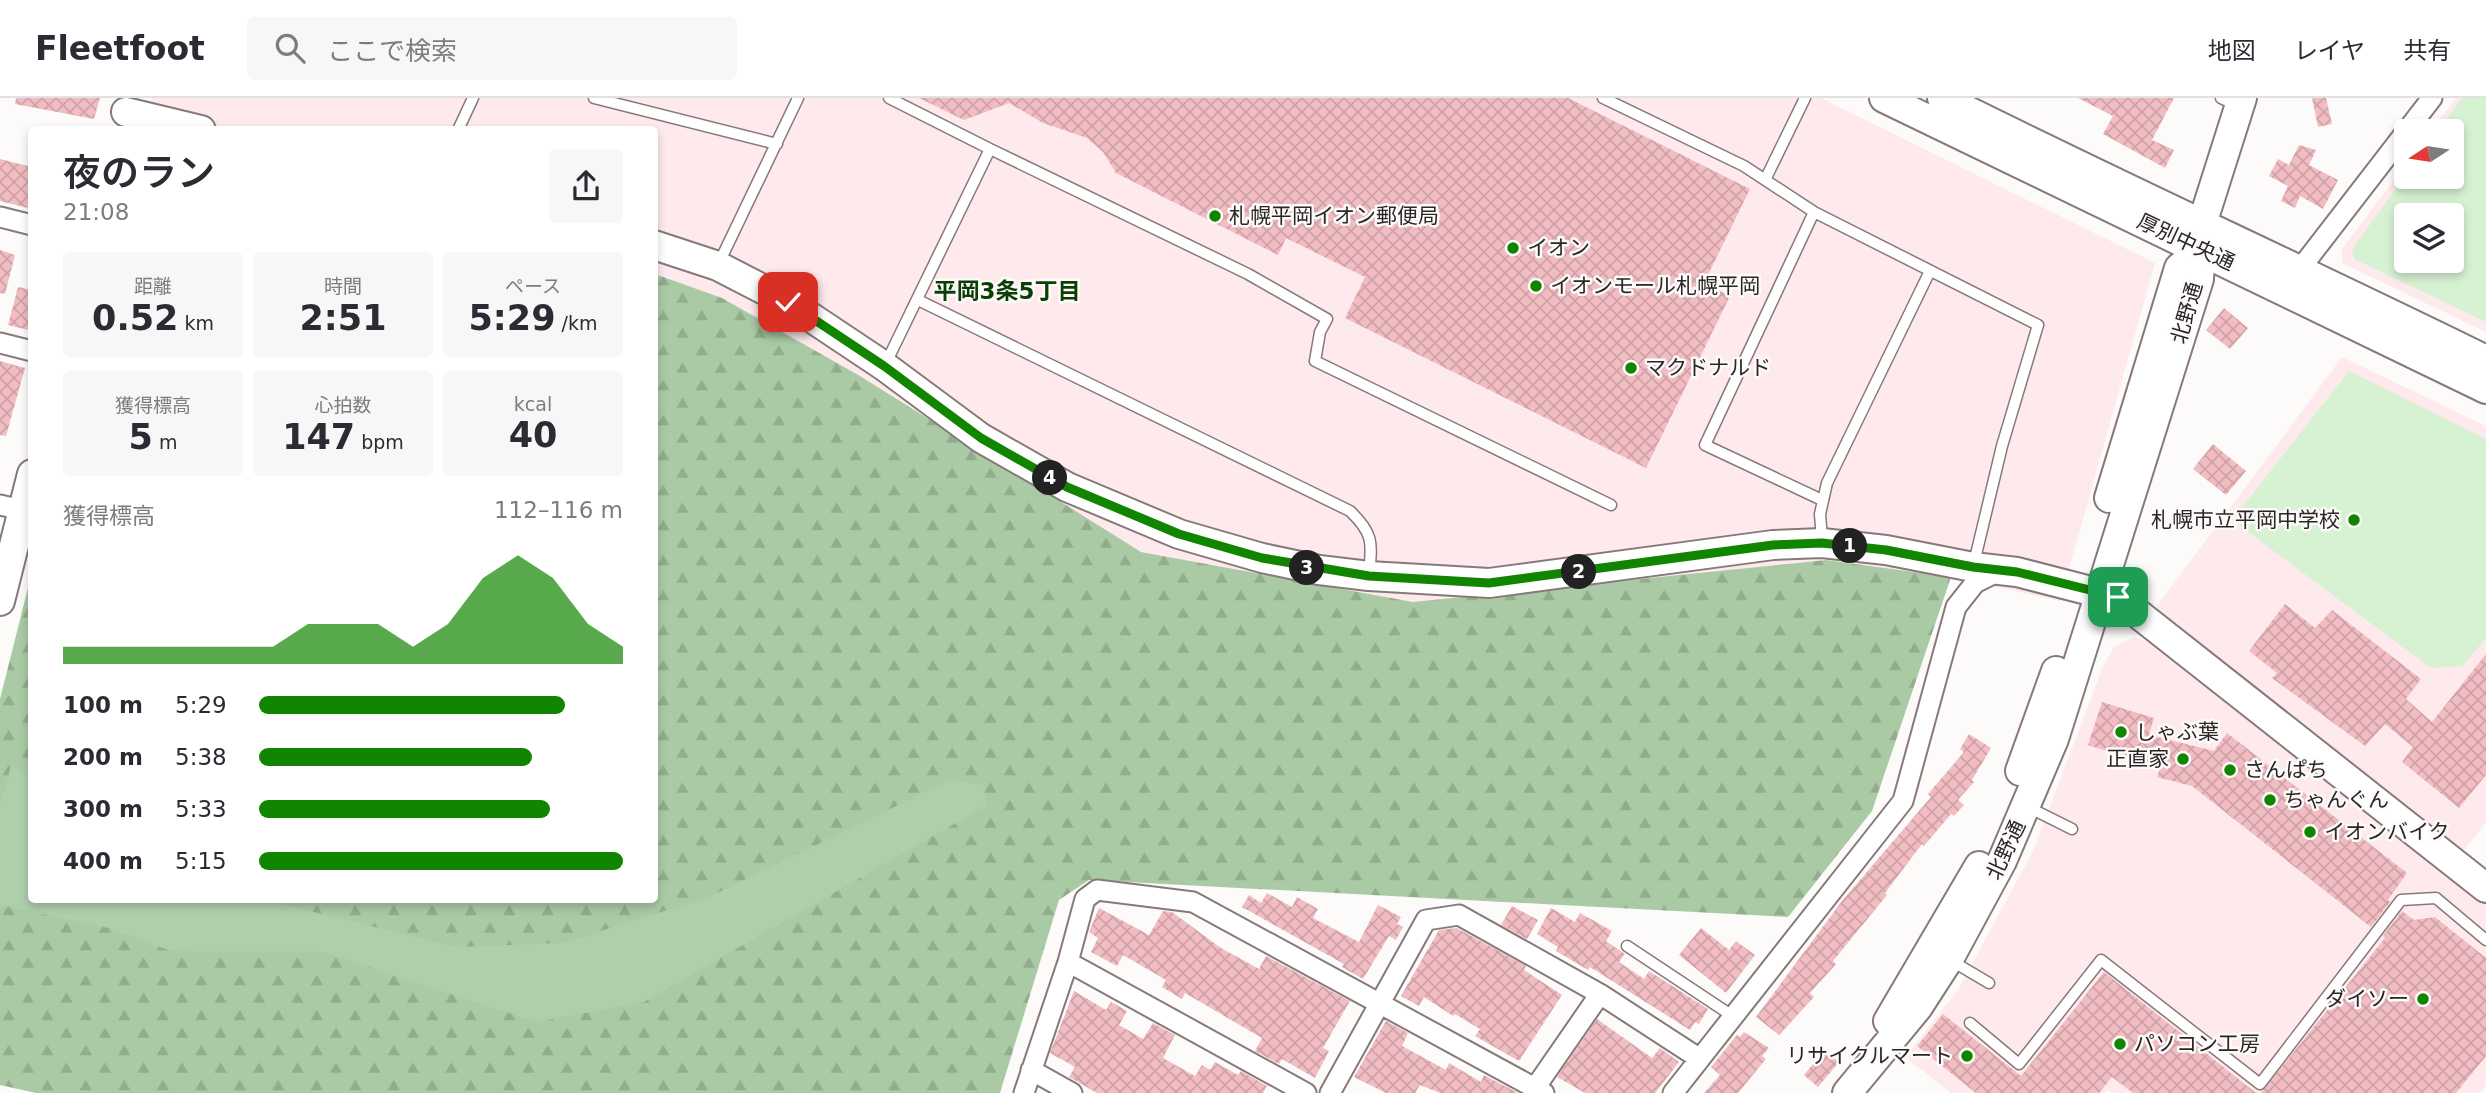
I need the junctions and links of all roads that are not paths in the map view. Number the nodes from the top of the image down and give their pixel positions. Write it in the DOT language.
graph roads {
  1 [pos="473,98"];
  2 [pos="799,98"];
  3 [pos="889,98"];
  4 [pos="1603,98"];
  5 [pos="1805,98"];
  6 [pos="1884,98"];
  7 [pos="1942,98"];
  8 [pos="2432,98"];
  9 [pos="601,99"];
  10 [pos="2234,101"];
  11 [pos="126,113"];
  12 [pos="183,126"];
  13 [pos="460,126"];
  14 [pos="777,144"];
  15 [pos="990,149"];
  16 [pos="1766,178"];
  17 [pos="1814,212"];
  18 [pos="0,217"];
  19 [pos="28,224"];
  20 [pos="2201,237"];
  21 [pos="658,246"];
  22 [pos="718,266"];
  23 [pos="2300,269"];
  24 [pos="1930,271"];
  25 [pos="918,300"];
  26 [pos="0,343"];
  27 [pos="28,350"];
  28 [pos="2486,360"];
  29 [pos="884,366"];
  30 [pos="2486,389"];
  31 [pos="28,480"];
  32 [pos="1822,500"];
  33 [pos="1611,505"];
  34 [pos="11,507"];
  35 [pos="1822,543"];
  36 [pos="1986,569"];
  37 [pos="1369,576"];
  38 [pos="2091,590"];
  39 [pos="0,601"];
  40 [pos="2026,806"];
  41 [pos="2072,829"];
  42 [pos="2486,888"];
  43 [pos="2486,940"];
  44 [pos="1627,946"];
  45 [pos="1950,959"];
  46 [pos="1069,962"];
  47 [pos="1989,983"];
  48 [pos="1600,994"];
  49 [pos="1379,1003"];
  50 [pos="1734,1017"];
  51 [pos="1970,1023"];
  52 [pos="1700,1059"];
  53 [pos="1031,1070"];
  54 [pos="1539,1090"];
  55 [pos="1024,1093"];
  56 [pos="1072,1093"];
  57 [pos="1306,1093"];
  58 [pos="1330,1093"];
  59 [pos="1673,1093"];
  60 [pos="1847,1093"];
  1 -- 13 [label="lane"];
  2 -- 14 [label="lane"];
  3 -- 15 [label="lane"];
  4 -- 16 [label="lane"];
  5 -- 16 [label="lane"];
  6 -- 20 [label="street, 厚別中央通"];
  7 -- 20 [label="street, 厚別中央通"];
  8 -- 23 [label="street"];
  9 -- 14 [label="lane"];
  10 -- 20 [label="street, 北野通"];
  11 -- 12 [label="street"];
  14 -- 22 [label="lane"];
  15 -- 25 [label="lane"];
  15 -- 33 [label="lane"];
  16 -- 17 [label="lane"];
  17 -- 24 [label="lane"];
  17 -- 32 [label="lane"];
  18 -- 19 [label="street"];
  20 -- 23 [label="street, 厚別中央通"];
  20 -- 30 [label="street, 厚別中央通"];
  20 -- 38 [label="street, 北野通"];
  21 -- 22 [label="street"];
  22 -- 29 [label="street"];
  23 -- 28 [label="street, 厚別中央通"];
  24 -- 32 [label="lane"];
  24 -- 36 [label="lane"];
  25 -- 29 [label="lane"];
  25 -- 37 [label="lane"];
  26 -- 27 [label="street"];
  29 -- 37 [label="street"];
  31 -- 34 [label="street"];
  32 -- 35 [label="lane"];
  34 -- 39 [label="street"];
  35 -- 36 [label="street"];
  35 -- 37 [label="street"];
  36 -- 38 [label="street"];
  36 -- 50 [label="street"];
  38 -- 40 [label="street, 北野通"];
  38 -- 42 [label="street"];
  38 -- 60 [label="street, 北野通"];
  40 -- 41 [label="lane"];
  40 -- 45 [label="street, 北野通"];
  43 -- 51 [label="lane"];
  44 -- 50 [label="lane"];
  45 -- 47 [label="lane"];
  45 -- 60 [label="street, 北野通"];
  46 -- 49 [label="street"];
  46 -- 53 [label="street"];
  46 -- 57 [label="street"];
  48 -- 49 [label="street"];
  48 -- 52 [label="street"];
  48 -- 54 [label="street"];
  49 -- 54 [label="street"];
  49 -- 58 [label="street"];
  50 -- 52 [label="street"];
  52 -- 59 [label="street"];
  53 -- 55 [label="street"];
  53 -- 56 [label="street"];
}
